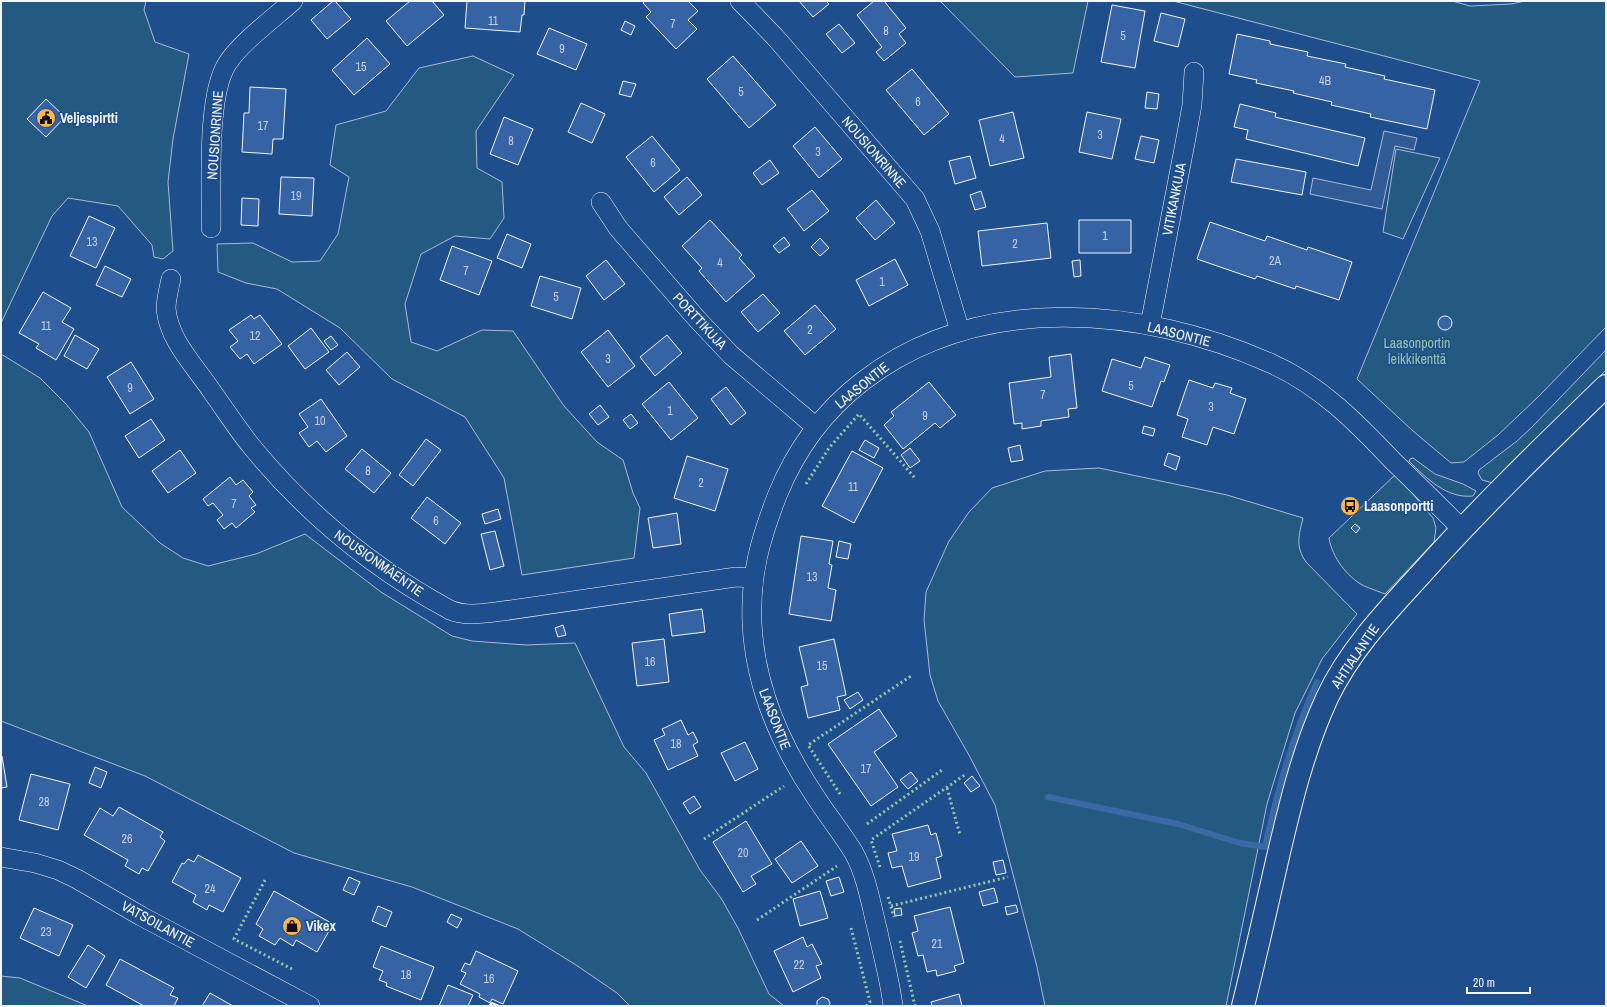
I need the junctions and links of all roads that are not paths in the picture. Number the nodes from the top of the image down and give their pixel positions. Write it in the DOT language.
graph roads {
  1 [pos="293,1"];
  2 [pos="740,1"];
  3 [pos="1194,72"];
  4 [pos="601,202"];
  5 [pos="211,228"];
  6 [pos="171,279"];
  7 [pos="1150,325"];
  8 [pos="960,331"];
  9 [pos="1606,386"];
  10 [pos="816,426"];
  11 [pos="1462,528"];
  12 [pos="753,578"];
  13 [pos="1,857"];
  14 [pos="310,1006"];
  15 [pos="893,1006"];
  16 [pos="1243,1006"];
  1 -- 5 [label="street, NOUSIONRINNE"];
  2 -- 8 [label="street, NOUSIONRINNE"];
  3 -- 7 [label="street, VITIKANKUJA"];
  4 -- 10 [label="street, PORTTIKUJA"];
  6 -- 12 [label="street, NOUSIONMÄENTIE"];
  7 -- 8 [label="street, LAASONTIE"];
  7 -- 11 [label="street, LAASONTIE"];
  8 -- 10 [label="street, LAASONTIE"];
  9 -- 11 [label="street, AHTIALANTIE"];
  10 -- 12 [label="street, LAASONTIE"];
  11 -- 16 [label="street, AHTIALANTIE"];
  12 -- 15 [label="street, LAASONTIE"];
  13 -- 14 [label="street, VATSOILANTIE"];
}
